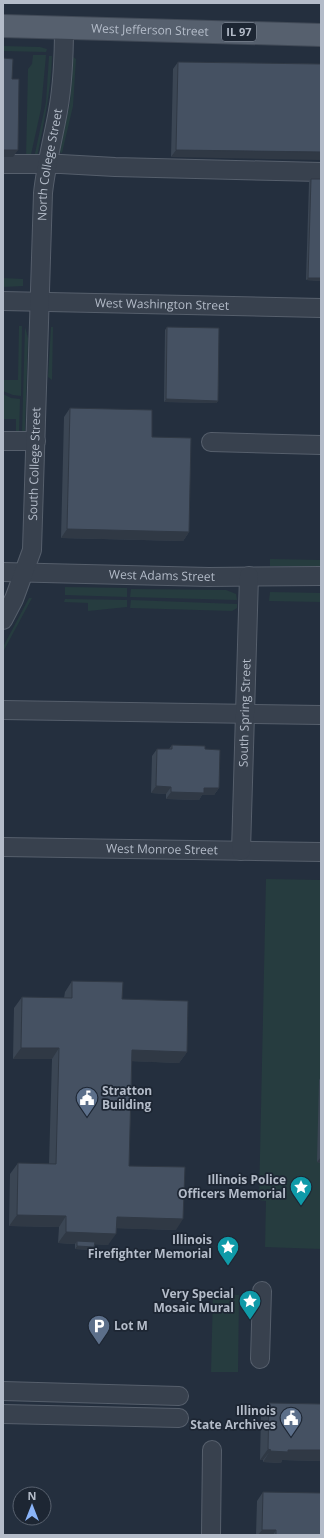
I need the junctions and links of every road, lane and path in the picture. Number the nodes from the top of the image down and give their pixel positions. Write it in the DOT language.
graph roads {
  1 [pos="3,26"];
  2 [pos="64,27"];
  3 [pos="321,35"];
  4 [pos="3,164"];
  5 [pos="46,165"];
  6 [pos="321,172"];
  7 [pos="3,301"];
  8 [pos="40,302"];
  9 [pos="321,308"];
  10 [pos="3,441"];
  11 [pos="36,442"];
  12 [pos="211,442"];
  13 [pos="321,445"];
  14 [pos="3,572"];
  15 [pos="24,573"];
  16 [pos="249,576"];
  17 [pos="321,576"];
  18 [pos="3,620"];
  19 [pos="3,710"];
  20 [pos="245,714"];
  21 [pos="321,715"];
  22 [pos="3,847"];
  23 [pos="242,851"];
  24 [pos="321,852"];
  25 [pos="262,1291"];
  26 [pos="260,1359"];
  27 [pos="3,1391"];
  28 [pos="179,1396"];
  29 [pos="3,1414"];
  30 [pos="179,1418"];
  31 [pos="212,1450"];
  32 [pos="211,1535"];
  1 -- 2 [label="main road, West Jefferson Street / IL 97"];
  2 -- 3 [label="main road, West Jefferson Street / IL 97"];
  2 -- 5 [label="street, North College Street"];
  4 -- 5 [label="street"];
  5 -- 6 [label="street"];
  5 -- 8 [label="street, North College Street"];
  7 -- 8 [label="street, West Washington Street"];
  8 -- 9 [label="street, West Washington Street"];
  8 -- 11 [label="street, South College Street"];
  10 -- 11 [label="street"];
  11 -- 15 [label="street, South College Street"];
  12 -- 13 [label="street"];
  14 -- 15 [label="street, West Adams Street"];
  15 -- 16 [label="street, West Adams Street"];
  15 -- 18 [label="street, South College Street"];
  16 -- 17 [label="street, West Adams Street"];
  16 -- 20 [label="street, South Spring Street"];
  19 -- 20 [label="street"];
  20 -- 21 [label="street"];
  20 -- 23 [label="street, South Spring Street"];
  22 -- 23 [label="street, West Monroe Street"];
  23 -- 24 [label="street, West Monroe Street"];
  25 -- 26 [label="street"];
  27 -- 28 [label="street"];
  29 -- 30 [label="street"];
  31 -- 32 [label="street"];
}
